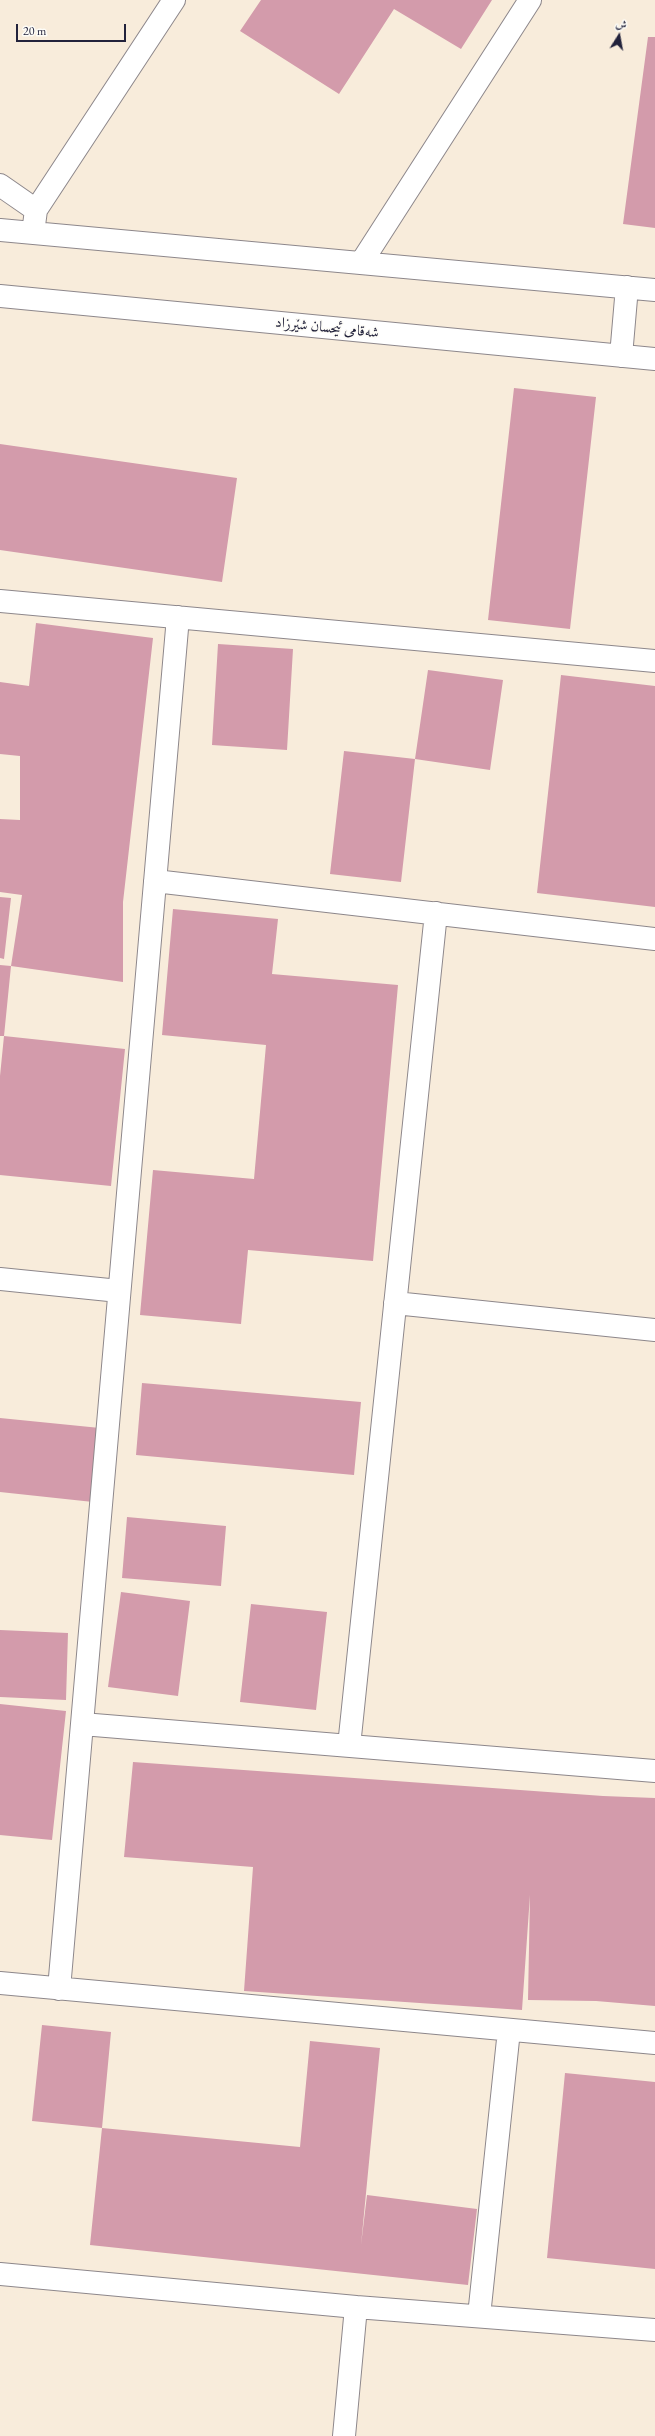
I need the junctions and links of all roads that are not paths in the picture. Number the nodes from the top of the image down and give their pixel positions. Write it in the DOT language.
graph roads {
  1 [pos="174,0"];
  2 [pos="530,0"];
  3 [pos="0,185"];
  4 [pos="36,210"];
  5 [pos="0,230"];
  6 [pos="33,233"];
  7 [pos="361,263"];
  8 [pos="627,287"];
  9 [pos="655,290"];
  10 [pos="0,296"];
  11 [pos="621,356"];
  12 [pos="655,359"];
  13 [pos="0,601"];
  14 [pos="178,617"];
  15 [pos="655,661"];
  16 [pos="155,881"];
  17 [pos="436,913"];
  18 [pos="655,939"];
  19 [pos="0,1279"];
  20 [pos="119,1291"];
  21 [pos="395,1302"];
  22 [pos="655,1330"];
  23 [pos="82,1724"];
  24 [pos="349,1746"];
  25 [pos="655,1771"];
  26 [pos="0,1983"];
  27 [pos="59,1989"];
  28 [pos="509,2030"];
  29 [pos="655,2043"];
  30 [pos="0,2274"];
  31 [pos="356,2306"];
  32 [pos="479,2316"];
  33 [pos="655,2330"];
  34 [pos="344,2436"];
  1 -- 4 [label="street"];
  2 -- 7 [label="street"];
  3 -- 4 [label="street"];
  4 -- 6 [label="street"];
  5 -- 6 [label="street"];
  6 -- 7 [label="street"];
  7 -- 8 [label="street"];
  8 -- 9 [label="street"];
  8 -- 11 [label="street"];
  10 -- 11 [label="street, شەقامی ئیحسان شێرزاد"];
  11 -- 12 [label="street, شەقامی ئیحسان شێرزاد"];
  13 -- 14 [label="street"];
  14 -- 15 [label="street"];
  14 -- 16 [label="street"];
  16 -- 17 [label="street"];
  16 -- 20 [label="street"];
  17 -- 18 [label="street"];
  17 -- 21 [label="street"];
  19 -- 20 [label="street"];
  20 -- 23 [label="street"];
  21 -- 22 [label="street"];
  21 -- 24 [label="street"];
  23 -- 24 [label="street"];
  23 -- 27 [label="street"];
  24 -- 25 [label="street"];
  26 -- 27 [label="street"];
  27 -- 28 [label="street"];
  28 -- 29 [label="street"];
  28 -- 32 [label="street"];
  30 -- 31 [label="street"];
  31 -- 32 [label="street"];
  31 -- 34 [label="street"];
  32 -- 33 [label="street"];
}
